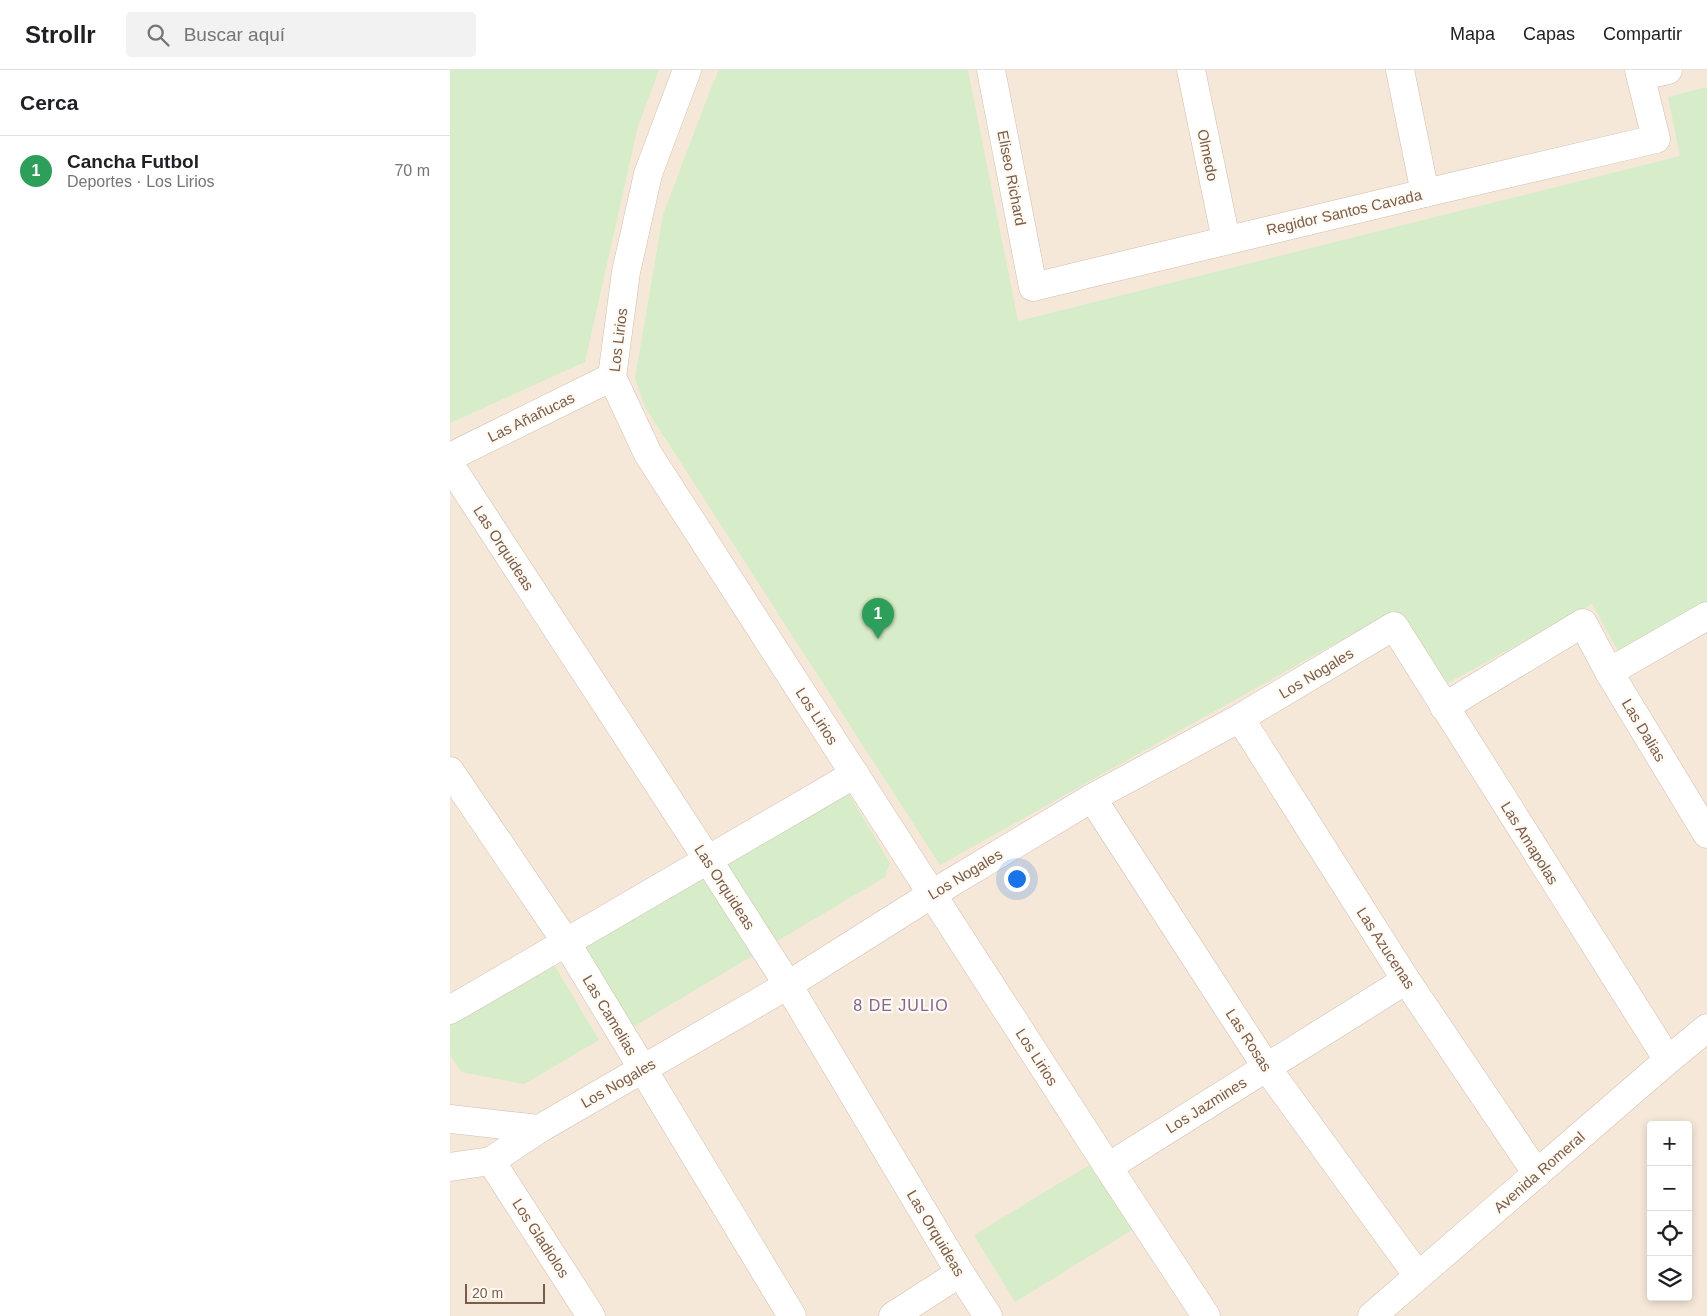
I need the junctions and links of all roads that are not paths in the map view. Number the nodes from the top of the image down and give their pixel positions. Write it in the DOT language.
graph roads {
  1 [pos="687,70"];
  2 [pos="991,70"];
  3 [pos="1190,70"];
  4 [pos="1400,70"];
  5 [pos="1668,70"];
  6 [pos="1640,73"];
  7 [pos="1425,193"];
  8 [pos="1226,240"];
  9 [pos="1033,287"];
  10 [pos="612,378"];
  11 [pos="450,457"];
  12 [pos="450,465"];
  13 [pos="1707,616"];
  14 [pos="1394,626"];
  15 [pos="1609,672"];
  16 [pos="1444,707"];
  17 [pos="1240,718"];
  18 [pos="450,771"];
  19 [pos="855,774"];
  20 [pos="1092,798"];
  21 [pos="1707,834"];
  22 [pos="708,860"];
  23 [pos="932,894"];
  24 [pos="566,942"];
  25 [pos="1406,980"];
  26 [pos="788,985"];
  27 [pos="450,1010"];
  28 [pos="1707,1028"];
  29 [pos="1668,1060"];
  30 [pos="1267,1068"];
  31 [pos="642,1069"];
  32 [pos="450,1119"];
  33 [pos="539,1129"];
  34 [pos="491,1161"];
  35 [pos="1108,1166"];
  36 [pos="450,1167"];
  37 [pos="1537,1174"];
  38 [pos="960,1273"];
  39 [pos="1418,1276"];
  40 [pos="591,1316"];
  41 [pos="792,1316"];
  42 [pos="893,1316"];
  43 [pos="988,1316"];
  44 [pos="1206,1316"];
  45 [pos="1372,1316"];
  1 -- 10 [label="street, Los Lirios"];
  2 -- 9 [label="street, Eliseo Richard"];
  3 -- 8 [label="street, Olmedo"];
  4 -- 7 [label="street"];
  5 -- 6 [label="street"];
  6 -- 7 [label="street, Regidor Santos Cavada"];
  7 -- 8 [label="street, Regidor Santos Cavada"];
  8 -- 9 [label="street, Regidor Santos Cavada"];
  10 -- 11 [label="street, Las Añañucas"];
  10 -- 19 [label="street, Los Lirios"];
  12 -- 22 [label="street, Las Orquideas"];
  13 -- 15 [label="street"];
  14 -- 16 [label="street, Las Amapolas"];
  14 -- 17 [label="street, Los Nogales"];
  15 -- 16 [label="street, Las Dalias"];
  15 -- 21 [label="street, Las Dalias"];
  16 -- 29 [label="street, Las Amapolas"];
  17 -- 20 [label="street, Los Nogales"];
  17 -- 25 [label="street, Las Azucenas"];
  18 -- 24 [label="street, Las Camelias"];
  19 -- 22 [label="street"];
  19 -- 23 [label="street, Los Lirios"];
  20 -- 23 [label="street, Los Nogales"];
  20 -- 30 [label="street, Las Rosas"];
  22 -- 24 [label="street"];
  22 -- 26 [label="street, Las Orquideas"];
  23 -- 26 [label="street, Los Nogales"];
  23 -- 35 [label="street, Los Lirios"];
  24 -- 27 [label="street"];
  24 -- 31 [label="street, Las Camelias"];
  25 -- 30 [label="street, Los Jazmines"];
  25 -- 37 [label="street, Las Azucenas"];
  26 -- 31 [label="street, Los Nogales"];
  26 -- 38 [label="street, Las Orquideas"];
  28 -- 29 [label="street, Avenida Romeral"];
  29 -- 37 [label="street, Avenida Romeral"];
  30 -- 35 [label="street, Los Jazmines"];
  30 -- 39 [label="street, Las Rosas"];
  31 -- 33 [label="street, Los Nogales"];
  31 -- 41 [label="street, Las Camelias"];
  32 -- 33 [label="street"];
  33 -- 34 [label="street, Los Nogales"];
  34 -- 36 [label="street, Los Nogales"];
  34 -- 40 [label="street, Los Gladiolos"];
  35 -- 44 [label="street, Los Lirios"];
  37 -- 39 [label="street, Avenida Romeral"];
  38 -- 42 [label="street"];
  38 -- 43 [label="street, Las Orquideas"];
  39 -- 45 [label="street, Avenida Romeral"];
}
